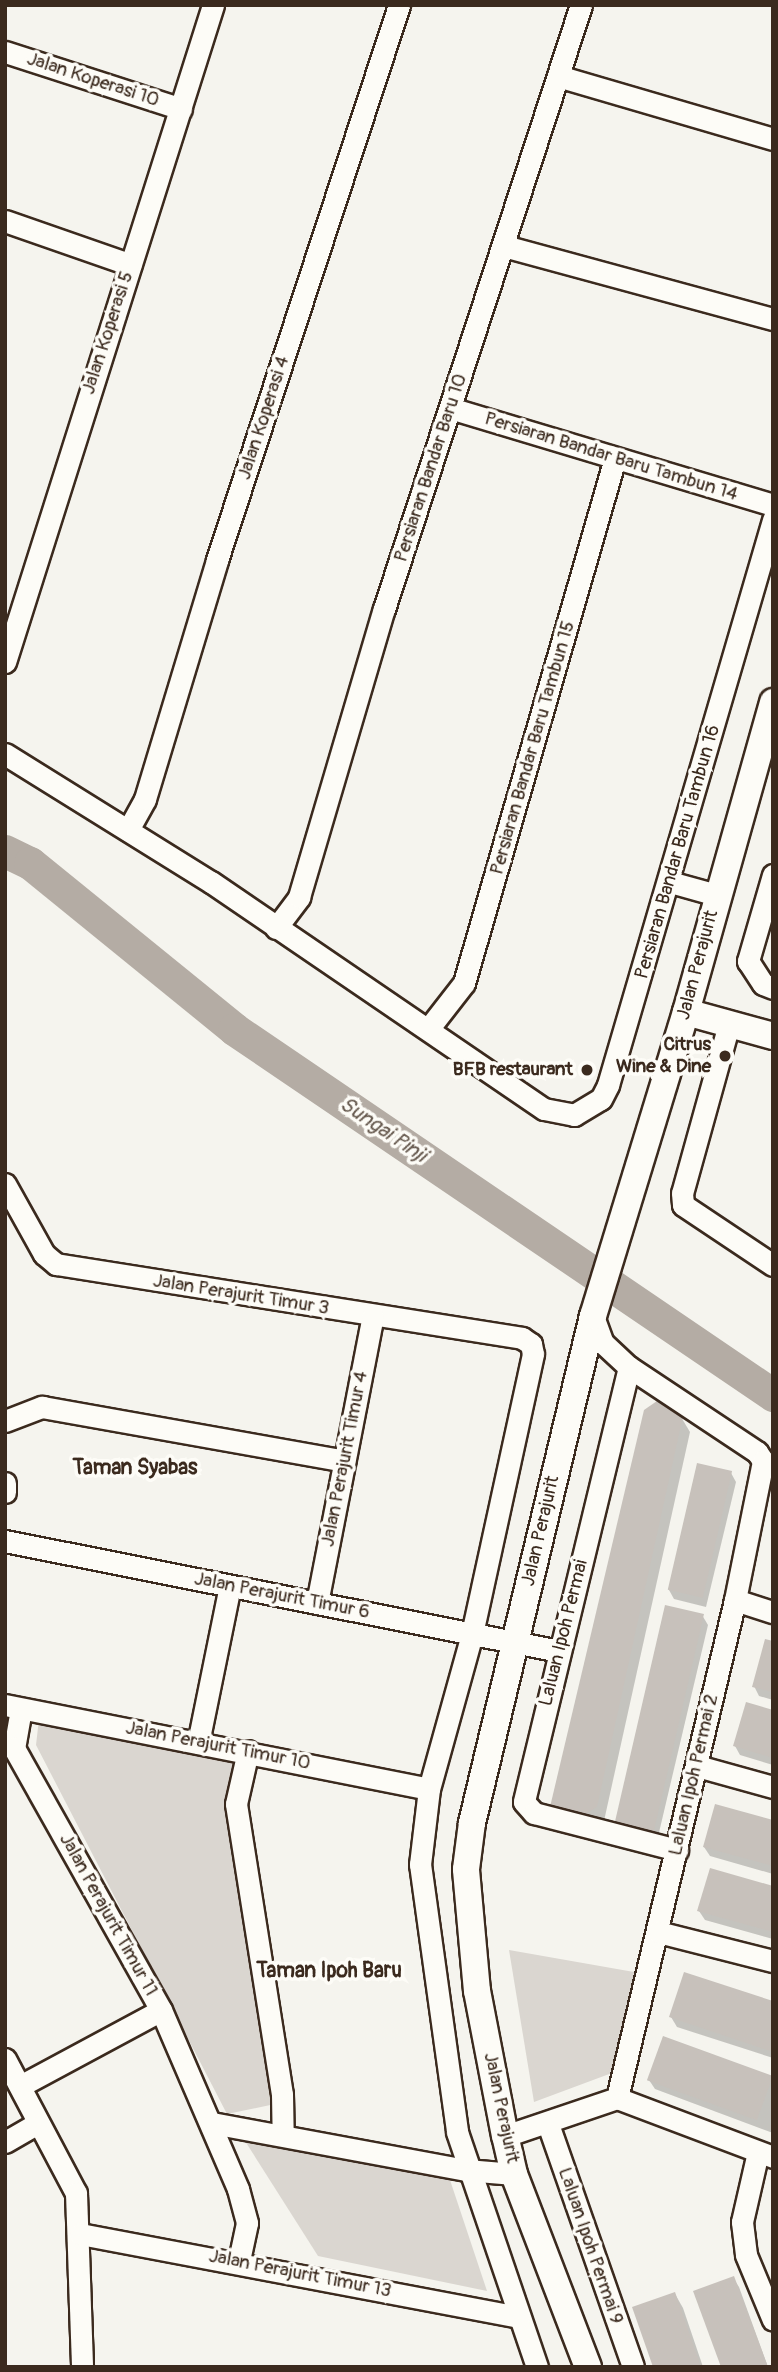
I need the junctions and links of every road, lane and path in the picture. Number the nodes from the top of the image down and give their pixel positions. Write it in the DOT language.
graph roads {
  1 [pos="213,5"];
  2 [pos="399,5"];
  3 [pos="582,5"];
  4 [pos="5,52"];
  5 [pos="558,76"];
  6 [pos="180,109"];
  7 [pos="773,139"];
  8 [pos="5,221"];
  9 [pos="504,246"];
  10 [pos="131,265"];
  11 [pos="773,319"];
  12 [pos="450,408"];
  13 [pos="615,458"];
  14 [pos="773,505"];
  15 [pos="773,520"];
  16 [pos="5,662"];
  17 [pos="773,702"];
  18 [pos="5,754"];
  19 [pos="128,830"];
  20 [pos="773,875"];
  21 [pos="670,882"];
  22 [pos="717,895"];
  23 [pos="276,928"];
  24 [pos="773,988"];
  25 [pos="686,1012"];
  26 [pos="729,1024"];
  27 [pos="429,1028"];
  28 [pos="773,1036"];
  29 [pos="5,1184"];
  30 [pos="773,1265"];
  31 [pos="373,1316"];
  32 [pos="593,1317"];
  33 [pos="629,1367"];
  34 [pos="5,1421"];
  35 [pos="344,1461"];
  36 [pos="5,1483"];
  37 [pos="5,1492"];
  38 [pos="5,1541"];
  39 [pos="230,1586"];
  40 [pos="735,1600"];
  41 [pos="317,1603"];
  42 [pos="773,1612"];
  43 [pos="472,1634"];
  44 [pos="516,1642"];
  45 [pos="559,1651"];
  46 [pos="13,1707"];
  47 [pos="198,1743"];
  48 [pos="248,1751"];
  49 [pos="697,1766"];
  50 [pos="773,1787"];
  51 [pos="429,1789"];
  52 [pos="677,1850"];
  53 [pos="658,1932"];
  54 [pos="773,1961"];
  55 [pos="161,2010"];
  56 [pos="5,2059"];
  57 [pos="20,2087"];
  58 [pos="617,2098"];
  59 [pos="37,2123"];
  60 [pos="212,2123"];
  61 [pos="548,2124"];
  62 [pos="283,2133"];
  63 [pos="505,2136"];
  64 [pos="5,2142"];
  65 [pos="766,2154"];
  66 [pos="466,2170"];
  67 [pos="514,2174"];
  68 [pos="80,2234"];
  69 [pos="239,2262"];
  70 [pos="519,2317"];
  71 [pos="773,2320"];
  72 [pos="82,2367"];
  73 [pos="537,2367"];
  74 [pos="588,2367"];
  75 [pos="633,2367"];
  1 -- 6 [label="street, Jalan Koperasi 5"];
  2 -- 19 [label="street, Jalan Koperasi 4"];
  3 -- 5 [label="street, Persiaran Bandar Baru 10"];
  4 -- 6 [label="street, Jalan Koperasi 10"];
  5 -- 7 [label="street"];
  5 -- 9 [label="street, Persiaran Bandar Baru 10"];
  6 -- 10 [label="street, Jalan Koperasi 5"];
  8 -- 10 [label="street"];
  9 -- 11 [label="street"];
  9 -- 12 [label="street, Persiaran Bandar Baru 10"];
  10 -- 16 [label="street, Jalan Koperasi 5"];
  12 -- 13 [label="street, Persiaran Bandar Baru Tambun 14"];
  12 -- 23 [label="street, Persiaran Bandar Baru 10"];
  13 -- 14 [label="street, Persiaran Bandar Baru Tambun 14"];
  13 -- 27 [label="street, Persiaran Bandar Baru Tambun 15"];
  15 -- 21 [label="street, Persiaran Bandar Baru Tambun 16"];
  17 -- 22 [label="street, Jalan Perajurit"];
  18 -- 19 [label="street, Persiaran Bandar Baru Tambun 16"];
  19 -- 23 [label="street, Persiaran Bandar Baru Tambun 16"];
  20 -- 24 [label="street"];
  21 -- 22 [label="street"];
  21 -- 27 [label="street, Persiaran Bandar Baru Tambun 16"];
  22 -- 25 [label="street, Jalan Perajurit"];
  23 -- 27 [label="street, Persiaran Bandar Baru Tambun 16"];
  25 -- 26 [label="street"];
  25 -- 32 [label="street, Jalan Perajurit"];
  26 -- 28 [label="street"];
  26 -- 30 [label="street"];
  29 -- 31 [label="street, Jalan Perajurit Timur 3"];
  31 -- 35 [label="street, Jalan Perajurit Timur 4"];
  31 -- 43 [label="street, Jalan Perajurit Timur 3"];
  32 -- 33 [label="street"];
  32 -- 44 [label="street, Jalan Perajurit"];
  33 -- 40 [label="street, Laluan Ipoh Permai 2"];
  33 -- 45 [label="street, Laluan Ipoh Permai"];
  34 -- 35 [label="street"];
  35 -- 41 [label="street, Jalan Perajurit Timur 4"];
  36 -- 37 [label="street"];
  38 -- 39 [label="street, Jalan Perajurit Timur 6"];
  39 -- 41 [label="street, Jalan Perajurit Timur 6"];
  39 -- 47 [label="street"];
  40 -- 42 [label="street"];
  40 -- 49 [label="street, Laluan Ipoh Permai 2"];
  41 -- 43 [label="street, Jalan Perajurit Timur 6"];
  43 -- 44 [label="street, Jalan Perajurit Timur 6"];
  43 -- 51 [label="street"];
  44 -- 45 [label="street, Jalan Perajurit Timur 6"];
  44 -- 63 [label="street, Jalan Perajurit"];
  45 -- 52 [label="street, Laluan Ipoh Permai"];
  46 -- 47 [label="street, Jalan Perajurit Timur 10"];
  46 -- 55 [label="street, Jalan Perajurit Timur 11"];
  47 -- 48 [label="street, Jalan Perajurit Timur 10"];
  48 -- 51 [label="street, Jalan Perajurit Timur 10"];
  48 -- 62 [label="street"];
  49 -- 50 [label="street"];
  49 -- 52 [label="street, Laluan Ipoh Permai 2"];
  51 -- 66 [label="street"];
  52 -- 53 [label="street, Laluan Ipoh Permai 2"];
  53 -- 54 [label="street"];
  53 -- 58 [label="street, Laluan Ipoh Permai 2"];
  55 -- 57 [label="street"];
  55 -- 60 [label="street, Jalan Perajurit Timur 11"];
  56 -- 57 [label="street"];
  57 -- 59 [label="street"];
  58 -- 61 [label="street"];
  58 -- 65 [label="street"];
  59 -- 64 [label="street"];
  59 -- 68 [label="street"];
  60 -- 62 [label="street"];
  60 -- 69 [label="street, Jalan Perajurit Timur 11"];
  61 -- 63 [label="street"];
  61 -- 75 [label="street, Laluan Ipoh Permai 9"];
  62 -- 66 [label="street"];
  63 -- 67 [label="street, Jalan Perajurit"];
  65 -- 71 [label="street"];
  66 -- 67 [label="street"];
  66 -- 70 [label="street"];
  67 -- 74 [label="street, Jalan Perajurit"];
  68 -- 69 [label="street, Jalan Perajurit Timur 13"];
  68 -- 72 [label="street"];
  69 -- 70 [label="street, Jalan Perajurit Timur 13"];
  70 -- 73 [label="street"];
}
